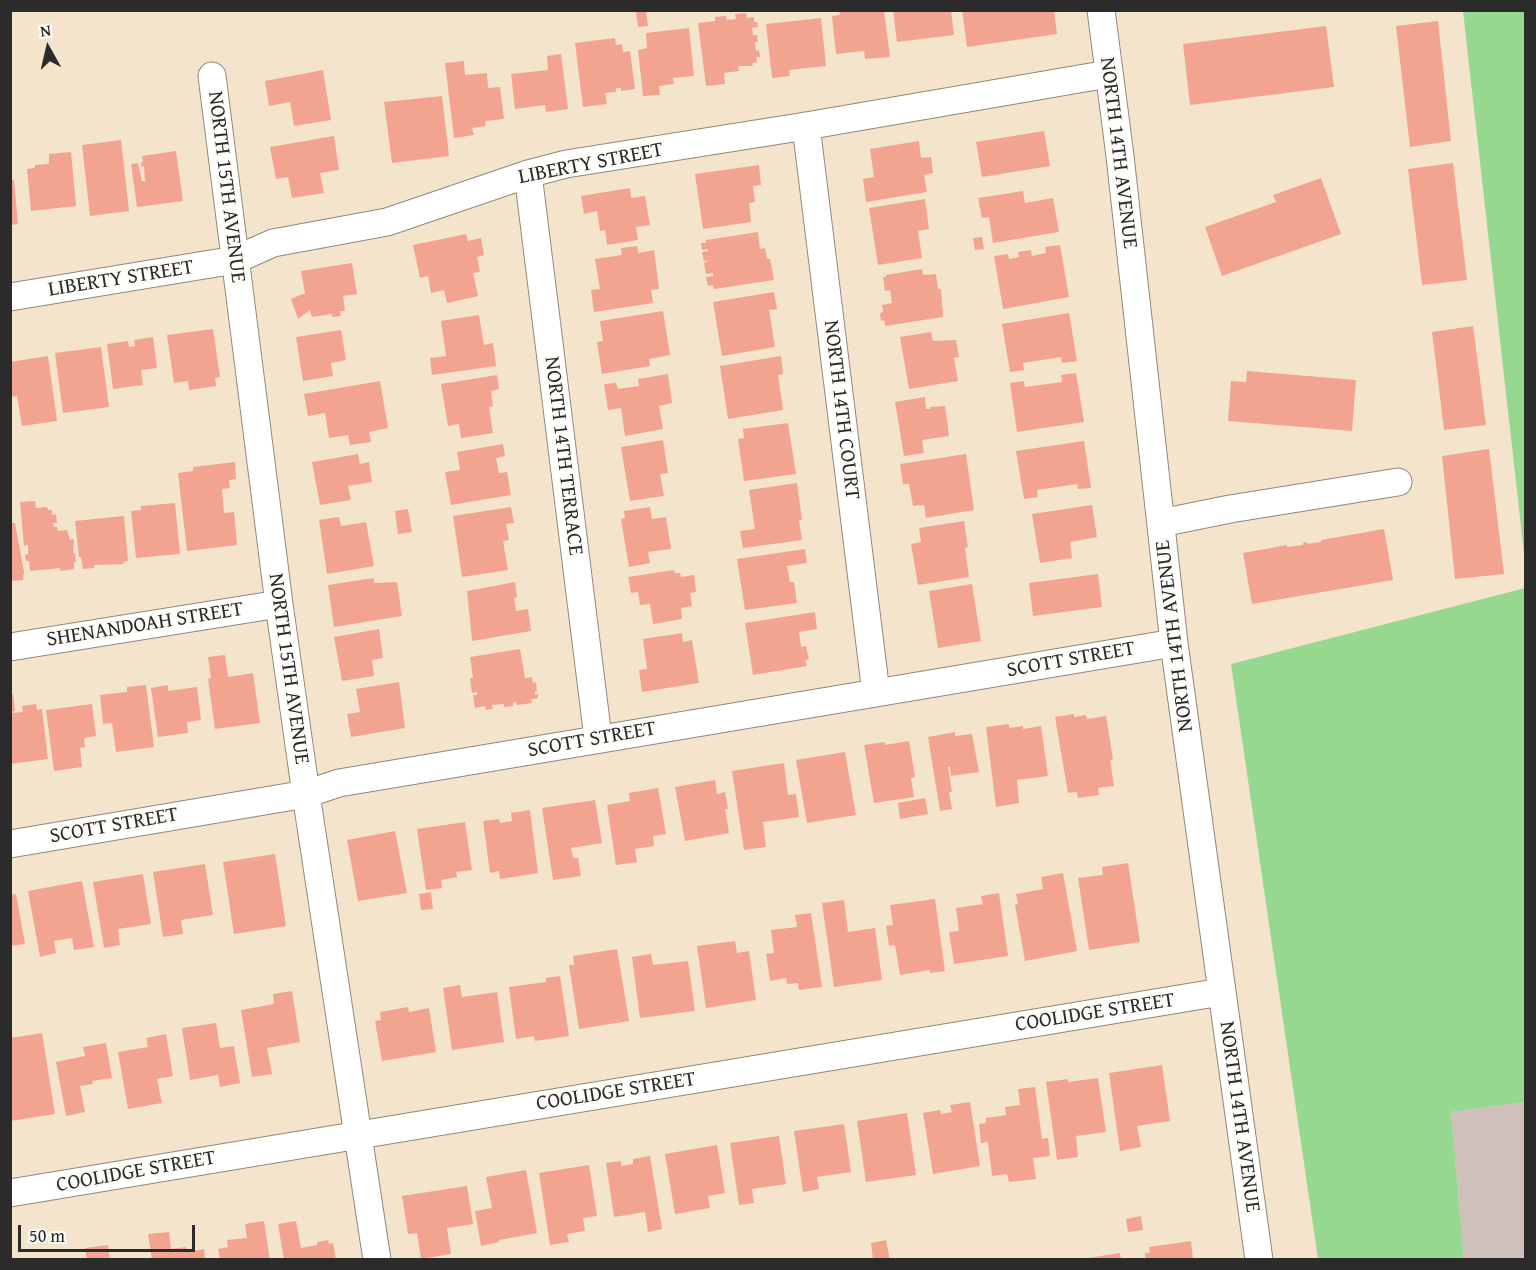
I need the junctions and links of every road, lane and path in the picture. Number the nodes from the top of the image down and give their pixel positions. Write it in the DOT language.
graph roads {
  1 [pos="1101,10"];
  2 [pos="1108,74"];
  3 [pos="212,76"];
  4 [pos="806,126"];
  5 [pos="528,174"];
  6 [pos="235,260"];
  7 [pos="10,297"];
  8 [pos="1398,482"];
  9 [pos="1161,523"];
  10 [pos="279,604"];
  11 [pos="1174,643"];
  12 [pos="10,647"];
  13 [pos="876,693"];
  14 [pos="598,738"];
  15 [pos="306,794"];
  16 [pos="10,844"];
  17 [pos="1221,992"];
  18 [pos="359,1134"];
  19 [pos="10,1193"];
  20 [pos="377,1260"];
  21 [pos="1259,1260"];
  1 -- 2 [label="street, NORTH 14TH AVENUE"];
  2 -- 4 [label="street, LIBERTY STREET"];
  2 -- 9 [label="street, NORTH 14TH AVENUE"];
  3 -- 6 [label="street, NORTH 15TH AVENUE"];
  4 -- 5 [label="street, LIBERTY STREET"];
  4 -- 13 [label="street, NORTH 14TH COURT"];
  5 -- 6 [label="street, LIBERTY STREET"];
  5 -- 14 [label="street, NORTH 14TH TERRACE"];
  6 -- 7 [label="street, LIBERTY STREET"];
  6 -- 10 [label="street, NORTH 15TH AVENUE"];
  8 -- 9 [label="street"];
  9 -- 11 [label="street, NORTH 14TH AVENUE"];
  10 -- 12 [label="street, SHENANDOAH STREET"];
  10 -- 15 [label="street, NORTH 15TH AVENUE"];
  11 -- 13 [label="street, SCOTT STREET"];
  11 -- 17 [label="street, NORTH 14TH AVENUE"];
  13 -- 14 [label="street, SCOTT STREET"];
  14 -- 15 [label="street, SCOTT STREET"];
  15 -- 16 [label="street, SCOTT STREET"];
  15 -- 18 [label="street, NORTH 15TH AVENUE"];
  17 -- 18 [label="street, COOLIDGE STREET"];
  17 -- 21 [label="street, NORTH 14TH AVENUE"];
  18 -- 19 [label="street, COOLIDGE STREET"];
  18 -- 20 [label="street, NORTH 15TH AVENUE"];
}
